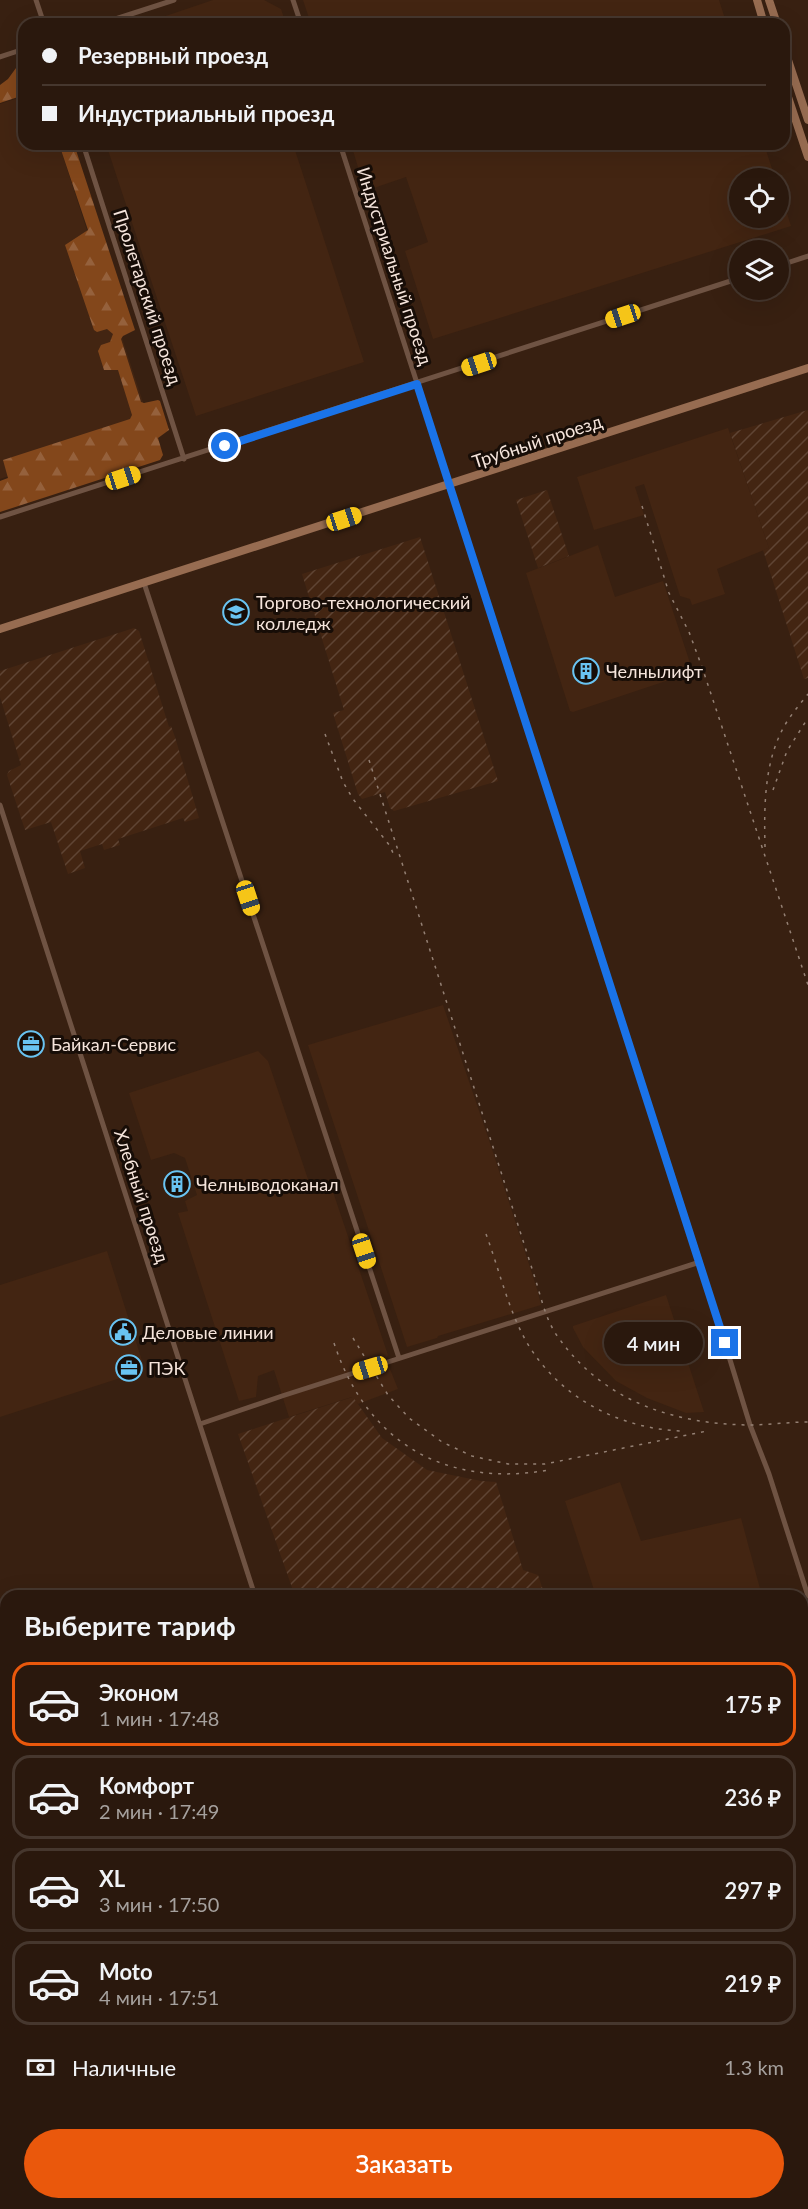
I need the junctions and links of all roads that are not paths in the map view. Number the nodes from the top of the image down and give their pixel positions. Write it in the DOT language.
graph roads {
  1 [pos="36,0"];
  2 [pos="174,0"];
  3 [pos="293,0"];
  4 [pos="756,0"];
  5 [pos="769,0"];
  6 [pos="42,18"];
  7 [pos="118,18"];
  8 [pos="299,18"];
  9 [pos="762,18"];
  10 [pos="775,18"];
  11 [pos="18,51"];
  12 [pos="0,57"];
  13 [pos="790,65"];
  14 [pos="790,102"];
  15 [pos="804,106"];
  16 [pos="793,110"];
  17 [pos="808,120"];
  18 [pos="84,150"];
  19 [pos="342,150"];
  20 [pos="808,157"];
  21 [pos="808,256"];
  22 [pos="789,262"];
  23 [pos="729,282"];
  24 [pos="808,368"];
  25 [pos="417,384"];
  26 [pos="184,459"];
  27 [pos="450,484"];
  28 [pos="0,517"];
  29 [pos="144,583"];
  30 [pos="0,629"];
  31 [pos="0,805"];
  32 [pos="700,1262"];
  33 [pos="399,1358"];
  34 [pos="200,1425"];
  35 [pos="253,1590"];
  36 [pos="806,1590"];
  1 -- 6 [label="street"];
  2 -- 7 [label="street"];
  3 -- 8 [label="street"];
  4 -- 9 [label="street"];
  5 -- 10 [label="street"];
  11 -- 12 [label="street"];
  13 -- 15 [label="street"];
  14 -- 16 [label="street"];
  15 -- 16 [label="street"];
  15 -- 17 [label="street"];
  16 -- 20 [label="street"];
  18 -- 26 [label="street, Пролетарский проезд"];
  19 -- 25 [label="street, Индустриальный проезд"];
  21 -- 22 [label="street"];
  23 -- 25 [label="street"];
  24 -- 27 [label="street, Трубный проезд"];
  25 -- 26 [label="street"];
  25 -- 27 [label="street, Индустриальный проезд"];
  26 -- 28 [label="street"];
  27 -- 29 [label="street, Трубный проезд"];
  27 -- 32 [label="street, Индустриальный проезд"];
  29 -- 30 [label="street, Трубный проезд"];
  29 -- 33 [label="street"];
  31 -- 34 [label="street, Хлебный проезд"];
  32 -- 33 [label="street"];
  32 -- 36 [label="street, Индустриальный проезд"];
  33 -- 34 [label="street"];
  34 -- 35 [label="street, Хлебный проезд"];
}
